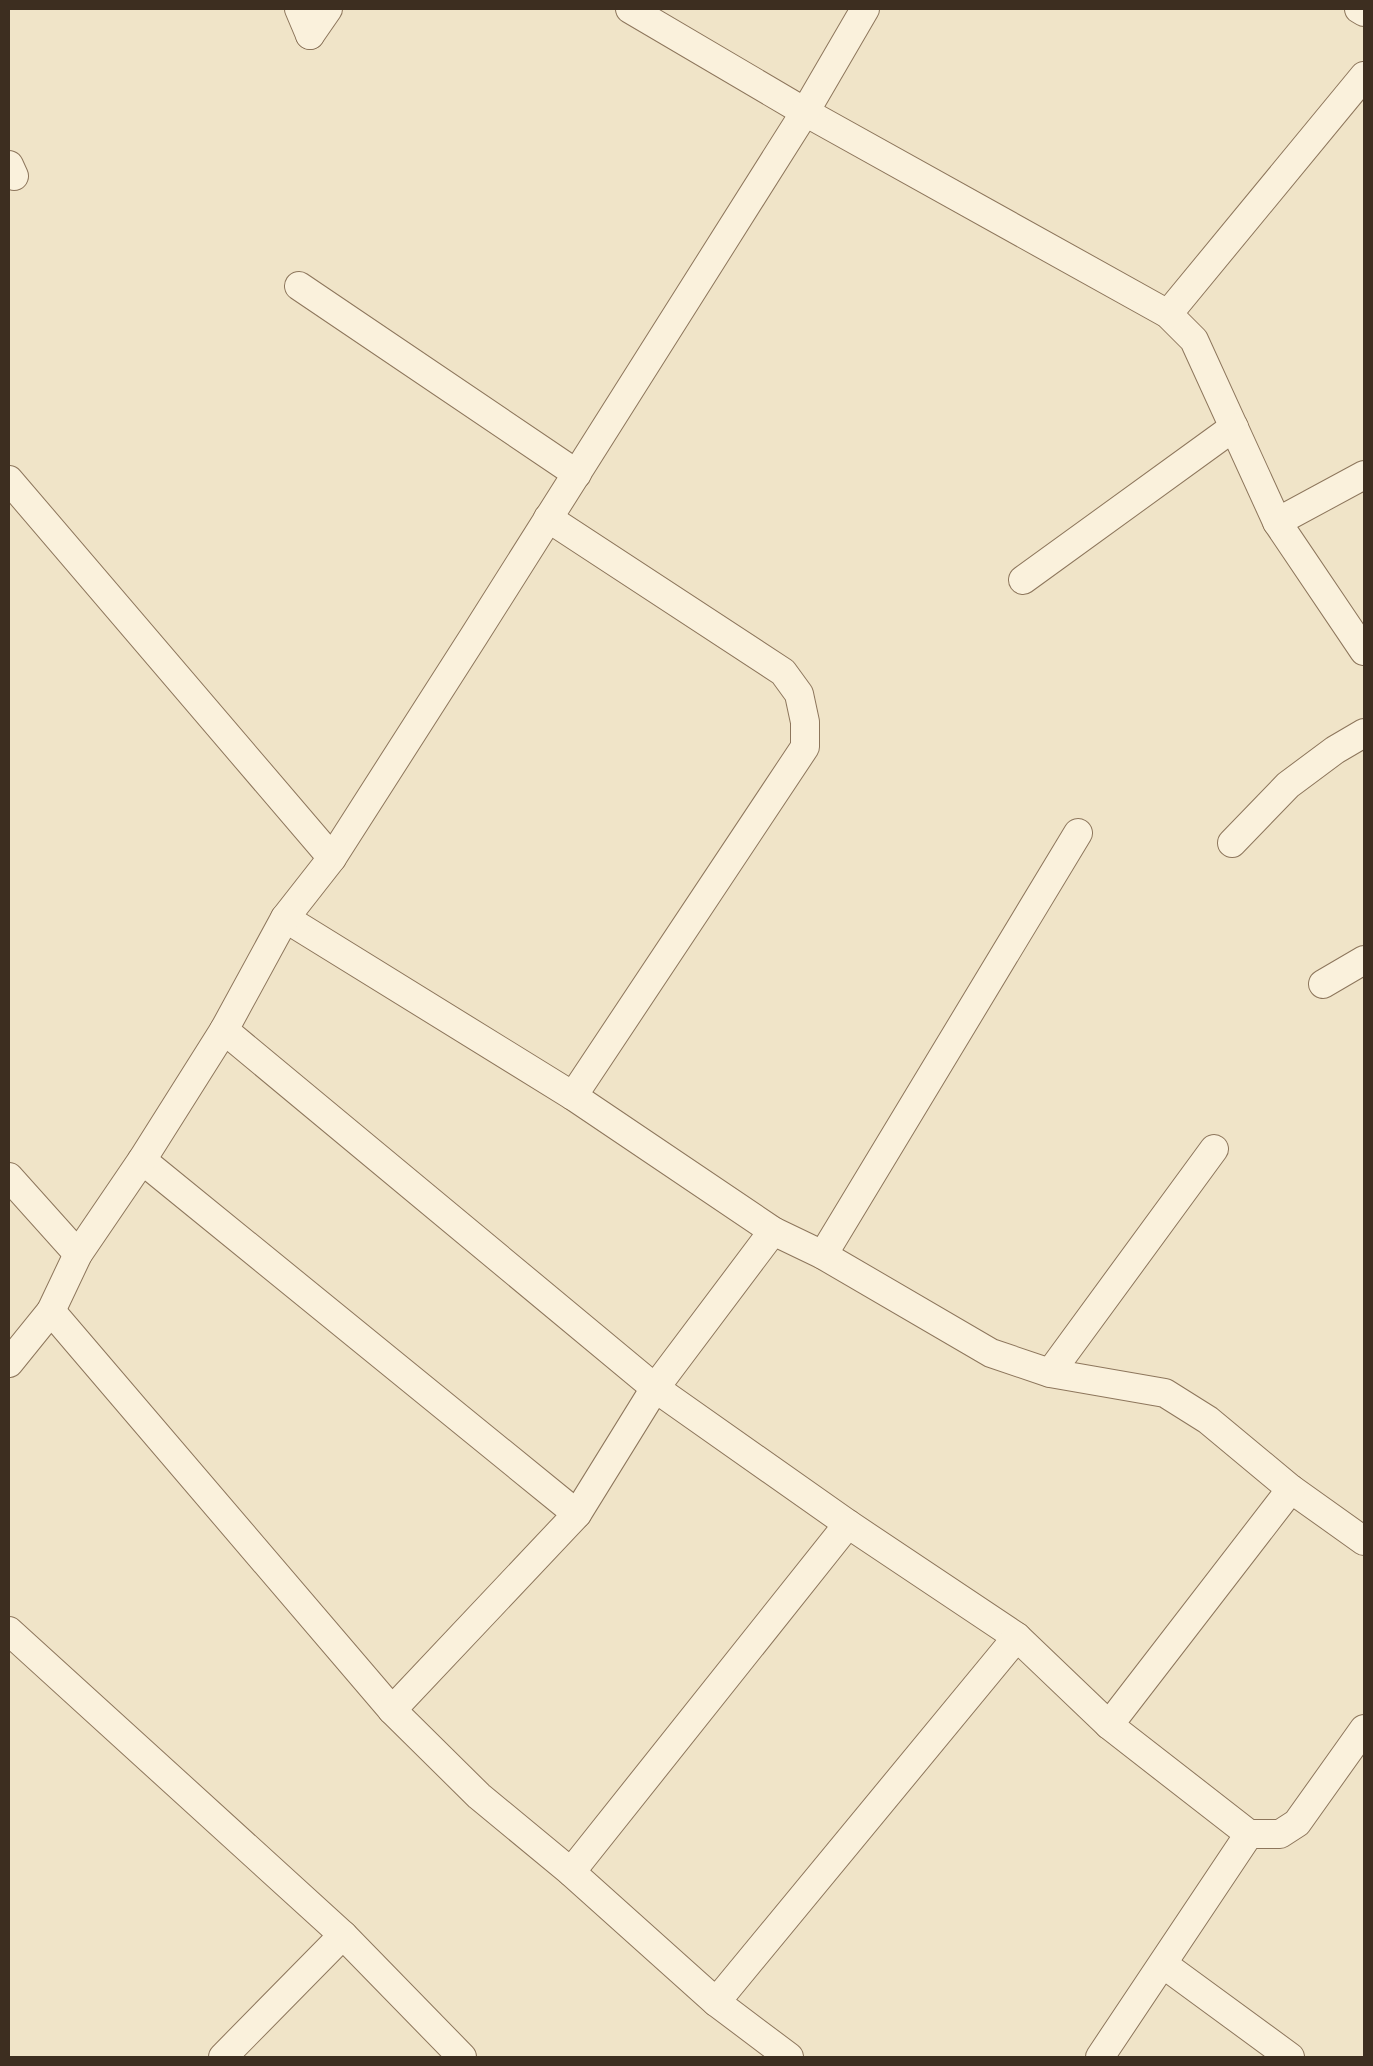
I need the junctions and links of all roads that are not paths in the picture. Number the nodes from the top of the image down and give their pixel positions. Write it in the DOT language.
graph roads {
  1 [pos="298,9"];
  2 [pos="328,9"];
  3 [pos="630,9"];
  4 [pos="865,9"];
  5 [pos="1359,9"];
  6 [pos="1364,12"];
  7 [pos="1364,76"];
  8 [pos="805,112"];
  9 [pos="299,286"];
  10 [pos="1168,314"];
  11 [pos="1234,427"];
  12 [pos="577,474"];
  13 [pos="1364,475"];
  14 [pos="9,480"];
  15 [pos="548,518"];
  16 [pos="1277,522"];
  17 [pos="1023,580"];
  18 [pos="1364,650"];
  19 [pos="1364,733"];
  20 [pos="1078,833"];
  21 [pos="1232,843"];
  22 [pos="332,858"];
  23 [pos="285,918"];
  24 [pos="1364,960"];
  25 [pos="1323,984"];
  26 [pos="224,1030"];
  27 [pos="573,1096"];
  28 [pos="1214,1150"];
  29 [pos="142,1160"];
  30 [pos="9,1177"];
  31 [pos="773,1230"];
  32 [pos="78,1254"];
  33 [pos="823,1255"];
  34 [pos="51,1311"];
  35 [pos="9,1364"];
  36 [pos="1050,1373"];
  37 [pos="655,1388"];
  38 [pos="1291,1489"];
  39 [pos="577,1514"];
  40 [pos="848,1524"];
  41 [pos="1364,1541"];
  42 [pos="9,1631"];
  43 [pos="1017,1637"];
  44 [pos="392,1710"];
  45 [pos="1109,1724"];
  46 [pos="1364,1729"];
  47 [pos="1250,1834"];
  48 [pos="571,1872"];
  49 [pos="343,1935"];
  50 [pos="1163,1964"];
  51 [pos="716,2002"];
  52 [pos="223,2057"];
  53 [pos="462,2057"];
  54 [pos="788,2057"];
  55 [pos="1100,2057"];
  56 [pos="1290,2057"];
  1 -- 2 [label="street"];
  3 -- 8 [label="street"];
  4 -- 8 [label="street"];
  5 -- 6 [label="street"];
  7 -- 10 [label="street"];
  8 -- 10 [label="street"];
  8 -- 12 [label="street"];
  9 -- 12 [label="street"];
  10 -- 11 [label="street"];
  11 -- 16 [label="street"];
  11 -- 17 [label="street"];
  12 -- 15 [label="street"];
  13 -- 16 [label="street"];
  14 -- 22 [label="street"];
  15 -- 22 [label="street"];
  15 -- 27 [label="street"];
  16 -- 18 [label="street"];
  19 -- 21 [label="street"];
  20 -- 33 [label="street"];
  22 -- 23 [label="street"];
  23 -- 26 [label="street"];
  23 -- 27 [label="street"];
  24 -- 25 [label="street"];
  26 -- 29 [label="street"];
  26 -- 37 [label="street"];
  27 -- 31 [label="street"];
  28 -- 36 [label="street"];
  29 -- 32 [label="street"];
  29 -- 39 [label="street"];
  30 -- 32 [label="street"];
  31 -- 33 [label="street"];
  31 -- 37 [label="street"];
  32 -- 34 [label="street"];
  33 -- 36 [label="street"];
  34 -- 35 [label="street"];
  34 -- 44 [label="street"];
  36 -- 38 [label="street"];
  37 -- 39 [label="street"];
  37 -- 40 [label="street"];
  38 -- 41 [label="street"];
  38 -- 45 [label="street"];
  39 -- 44 [label="street"];
  40 -- 43 [label="street"];
  40 -- 48 [label="street"];
  42 -- 49 [label="street"];
  43 -- 45 [label="street"];
  43 -- 51 [label="street"];
  44 -- 48 [label="street"];
  45 -- 47 [label="street"];
  46 -- 47 [label="street"];
  47 -- 50 [label="street"];
  48 -- 51 [label="street"];
  49 -- 52 [label="street"];
  49 -- 53 [label="street"];
  50 -- 55 [label="street"];
  50 -- 56 [label="street"];
  51 -- 54 [label="street"];
}
